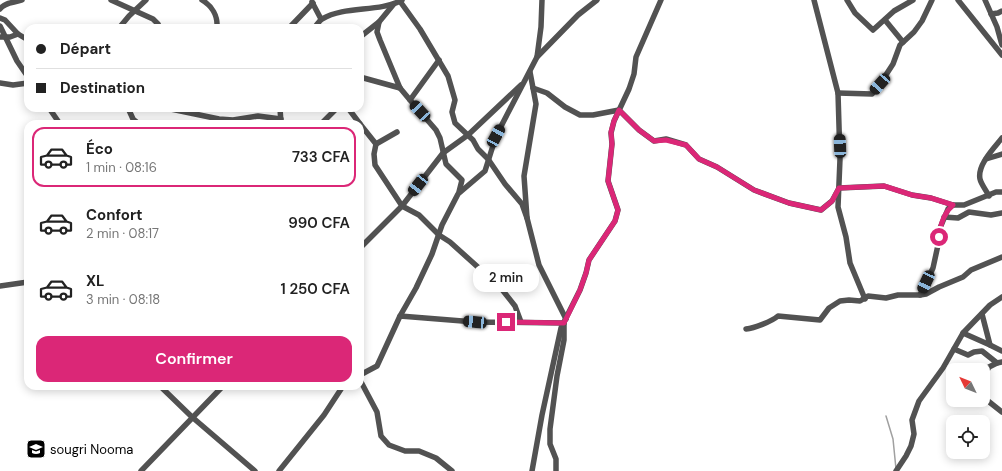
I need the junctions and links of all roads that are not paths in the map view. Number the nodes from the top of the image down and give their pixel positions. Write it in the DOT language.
graph roads {
  1 [pos="22,0"];
  2 [pos="111,0"];
  3 [pos="146,0"];
  4 [pos="202,0"];
  5 [pos="400,0"];
  6 [pos="542,0"];
  7 [pos="597,0"];
  8 [pos="661,0"];
  9 [pos="814,0"];
  10 [pos="847,0"];
  11 [pos="913,0"];
  12 [pos="932,0"];
  13 [pos="958,0"];
  14 [pos="985,0"];
  15 [pos="313,2"];
  16 [pos="393,4"];
  17 [pos="0,9"];
  18 [pos="134,11"];
  19 [pos="1002,11"];
  20 [pos="991,14"];
  21 [pos="0,18"];
  22 [pos="321,19"];
  23 [pos="885,20"];
  24 [pos="379,22"];
  25 [pos="121,24"];
  26 [pos="158,24"];
  27 [pos="217,24"];
  28 [pos="293,24"];
  29 [pos="317,24"];
  30 [pos="0,26"];
  31 [pos="18,34"];
  32 [pos="364,34"];
  33 [pos="3,37"];
  34 [pos="24,38"];
  35 [pos="903,42"];
  36 [pos="1002,45"];
  37 [pos="1002,55"];
  38 [pos="537,57"];
  39 [pos="439,60"];
  40 [pos="24,71"];
  41 [pos="530,72"];
  42 [pos="364,78"];
  43 [pos="524,82"];
  44 [pos="0,83"];
  45 [pos="24,84"];
  46 [pos="400,88"];
  47 [pos="533,88"];
  48 [pos="838,93"];
  49 [pos="410,100"];
  50 [pos="619,110"];
  51 [pos="193,112"];
  52 [pos="333,112"];
  53 [pos="223,119"];
  54 [pos="233,120"];
  55 [pos="233,120"];
  56 [pos="276,120"];
  57 [pos="325,120"];
  58 [pos="364,129"];
  59 [pos="397,132"];
  60 [pos="468,135"];
  61 [pos="1002,138"];
  62 [pos="376,144"];
  63 [pos="443,153"];
  64 [pos="1002,154"];
  65 [pos="488,158"];
  66 [pos="986,159"];
  67 [pos="839,188"];
  68 [pos="1002,192"];
  69 [pos="458,194"];
  70 [pos="989,196"];
  71 [pos="953,205"];
  72 [pos="402,206"];
  73 [pos="1002,213"];
  74 [pos="944,217"];
  75 [pos="527,218"];
  76 [pos="439,235"];
  77 [pos="364,244"];
  78 [pos="1002,257"];
  79 [pos="24,283"];
  80 [pos="0,286"];
  81 [pos="920,295"];
  82 [pos="1002,297"];
  83 [pos="865,299"];
  84 [pos="982,314"];
  85 [pos="400,316"];
  86 [pos="565,321"];
  87 [pos="521,322"];
  88 [pos="746,329"];
  89 [pos="963,333"];
  90 [pos="990,345"];
  91 [pos="954,349"];
  92 [pos="1002,351"];
  93 [pos="1000,362"];
  94 [pos="990,367"];
  95 [pos="364,373"];
  96 [pos="364,388"];
  97 [pos="164,390"];
  98 [pos="219,390"];
  99 [pos="340,390"];
  100 [pos="990,403"];
  101 [pos="1002,412"];
  102 [pos="192,417"];
  103 [pos="140,471"];
  104 [pos="255,471"];
  105 [pos="279,471"];
  106 [pos="452,471"];
  107 [pos="532,471"];
  108 [pos="556,471"];
  109 [pos="896,471"];
  1 -- 17 [label="street"];
  2 -- 18 [label="street"];
  3 -- 18 [label="street"];
  4 -- 27 [label="street"];
  5 -- 16 [label="street"];
  5 -- 39 [label="street"];
  6 -- 38 [label="street"];
  7 -- 38 [label="street"];
  8 -- 50 [label="street"];
  9 -- 48 [label="street"];
  10 -- 23 [label="street"];
  11 -- 23 [label="street"];
  12 -- 35 [label="street"];
  13 -- 37 [label="street"];
  14 -- 20 [label="street"];
  15 -- 22 [label="street"];
  15 -- 28 [label="street"];
  16 -- 22 [label="street"];
  16 -- 24 [label="street"];
  18 -- 25 [label="street"];
  18 -- 26 [label="street"];
  19 -- 20 [label="street"];
  20 -- 36 [label="street"];
  21 -- 31 [label="street"];
  22 -- 29 [label="street"];
  23 -- 35 [label="street"];
  24 -- 32 [label="street"];
  24 -- 46 [label="street"];
  30 -- 33 [label="street"];
  31 -- 33 [label="street"];
  31 -- 34 [label="street"];
  33 -- 40 [label="street"];
  35 -- 48 [label="street"];
  38 -- 41 [label="street"];
  39 -- 49 [label="street"];
  39 -- 60 [label="street"];
  41 -- 43 [label="street"];
  41 -- 47 [label="street"];
  42 -- 46 [label="street"];
  43 -- 60 [label="street"];
  43 -- 65 [label="street"];
  44 -- 45 [label="street"];
  46 -- 49 [label="street"];
  47 -- 50 [label="street"];
  47 -- 75 [label="street"];
  48 -- 67 [label="street"];
  49 -- 63 [label="street"];
  50 -- 67 [label="street"];
  50 -- 86 [label="street"];
  51 -- 53 [label="street"];
  52 -- 57 [label="street"];
  53 -- 54 [label="street"];
  55 -- 56 [label="street"];
  58 -- 62 [label="street"];
  59 -- 62 [label="street"];
  60 -- 63 [label="street"];
  60 -- 65 [label="street"];
  61 -- 66 [label="street"];
  62 -- 72 [label="street"];
  63 -- 69 [label="street"];
  63 -- 72 [label="street"];
  64 -- 66 [label="street"];
  65 -- 69 [label="street"];
  65 -- 75 [label="street"];
  66 -- 70 [label="street"];
  67 -- 71 [label="street"];
  67 -- 83 [label="street"];
  68 -- 70 [label="street"];
  69 -- 76 [label="street"];
  70 -- 71 [label="street"];
  71 -- 74 [label="street"];
  72 -- 76 [label="street"];
  72 -- 77 [label="street"];
  73 -- 74 [label="street"];
  74 -- 81 [label="street"];
  75 -- 86 [label="street"];
  76 -- 85 [label="street"];
  76 -- 87 [label="street"];
  78 -- 81 [label="street"];
  79 -- 80 [label="street"];
  81 -- 83 [label="street"];
  82 -- 84 [label="street"];
  83 -- 88 [label="street"];
  84 -- 89 [label="street"];
  84 -- 90 [label="street"];
  85 -- 87 [label="street"];
  85 -- 95 [label="street"];
  86 -- 87 [label="street"];
  86 -- 107 [label="street"];
  86 -- 108 [label="street"];
  89 -- 90 [label="street"];
  89 -- 91 [label="street"];
  90 -- 92 [label="street"];
  91 -- 93 [label="street"];
  91 -- 109 [label="street"];
  93 -- 94 [label="street"];
  96 -- 106 [label="street"];
  97 -- 102 [label="street"];
  98 -- 102 [label="street"];
  99 -- 105 [label="street"];
  100 -- 101 [label="street"];
  102 -- 103 [label="street"];
  102 -- 104 [label="street"];
}
